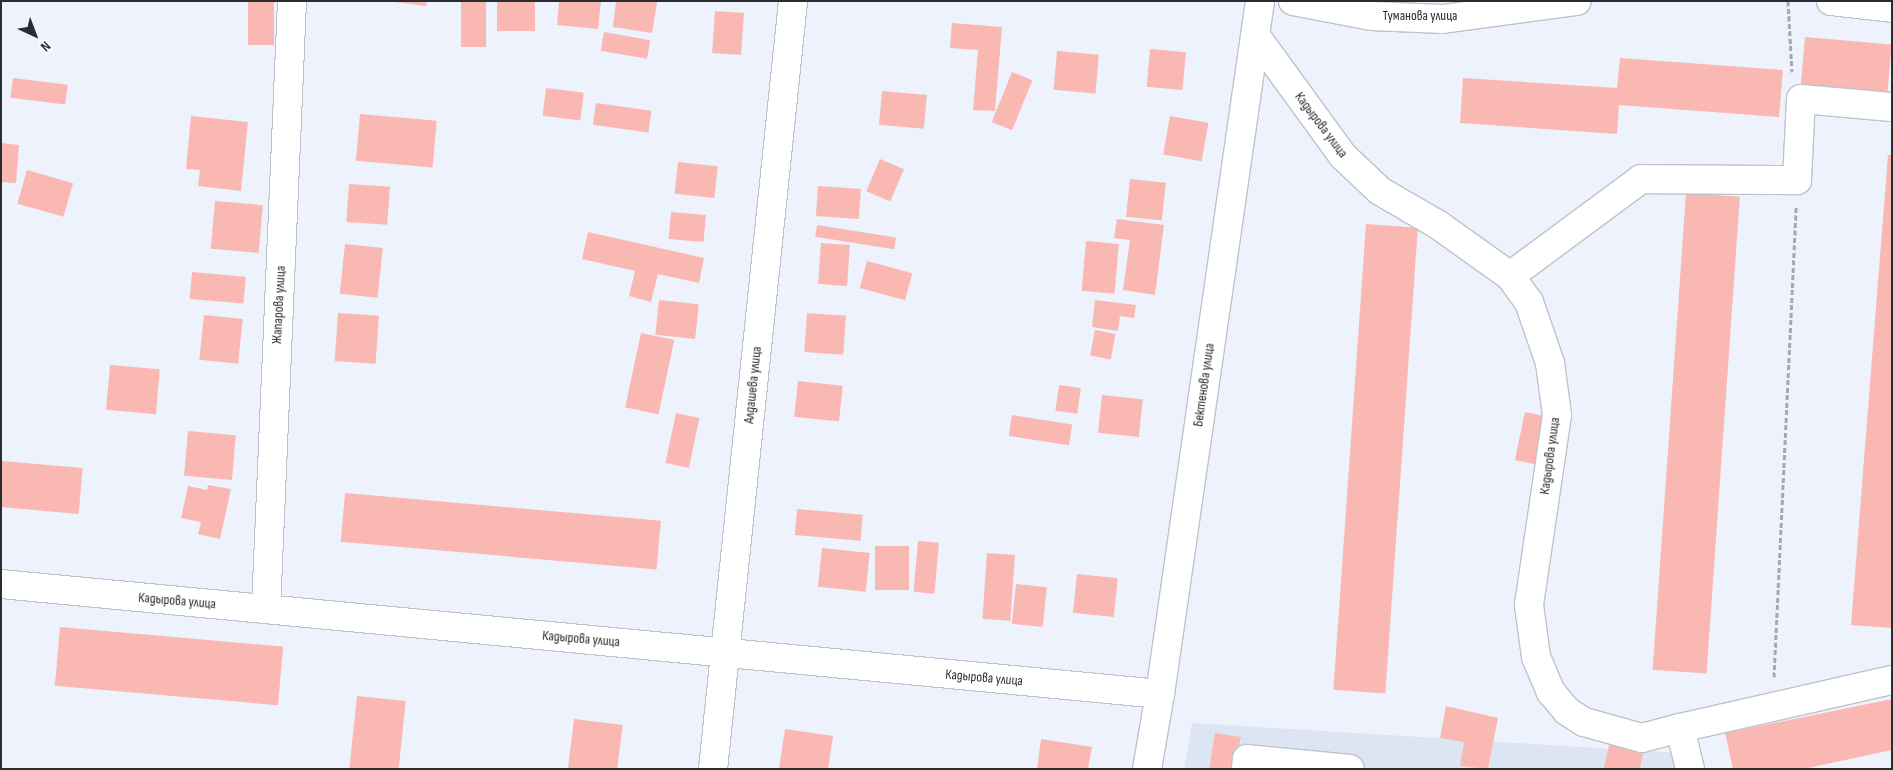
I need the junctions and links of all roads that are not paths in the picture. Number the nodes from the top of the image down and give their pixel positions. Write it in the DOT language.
graph roads {
  1 [pos="292,1"];
  2 [pos="793,1"];
  3 [pos="1260,1"];
  4 [pos="1293,1"];
  5 [pos="1577,1"];
  6 [pos="1831,1"];
  7 [pos="1892,8"];
  8 [pos="1255,35"];
  9 [pos="1892,107"];
  10 [pos="1510,276"];
  11 [pos="1,584"];
  12 [pos="266,609"];
  13 [pos="725,653"];
  14 [pos="1892,680"];
  15 [pos="1160,694"];
  16 [pos="1680,728"];
  17 [pos="712,769"];
  18 [pos="1147,769"];
  19 [pos="1246,769"];
  20 [pos="1350,769"];
  21 [pos="1690,769"];
  1 -- 12 [label="street, Жапарова улица"];
  2 -- 13 [label="street, Алдашева улица"];
  3 -- 8 [label="street, Бектенова улица"];
  4 -- 5 [label="street, Туманова улица"];
  6 -- 7 [label="street"];
  8 -- 10 [label="street, Кадырова улица"];
  8 -- 15 [label="street, Бектенова улица"];
  9 -- 10 [label="street"];
  10 -- 16 [label="street, Кадырова улица"];
  11 -- 12 [label="street, Кадырова улица"];
  12 -- 13 [label="street, Кадырова улица"];
  13 -- 15 [label="street, Кадырова улица"];
  13 -- 17 [label="street, Алдашева улица"];
  14 -- 16 [label="street, Кадырова улица"];
  15 -- 18 [label="street, Бектенова улица"];
  16 -- 21 [label="street"];
  19 -- 20 [label="street"];
}
